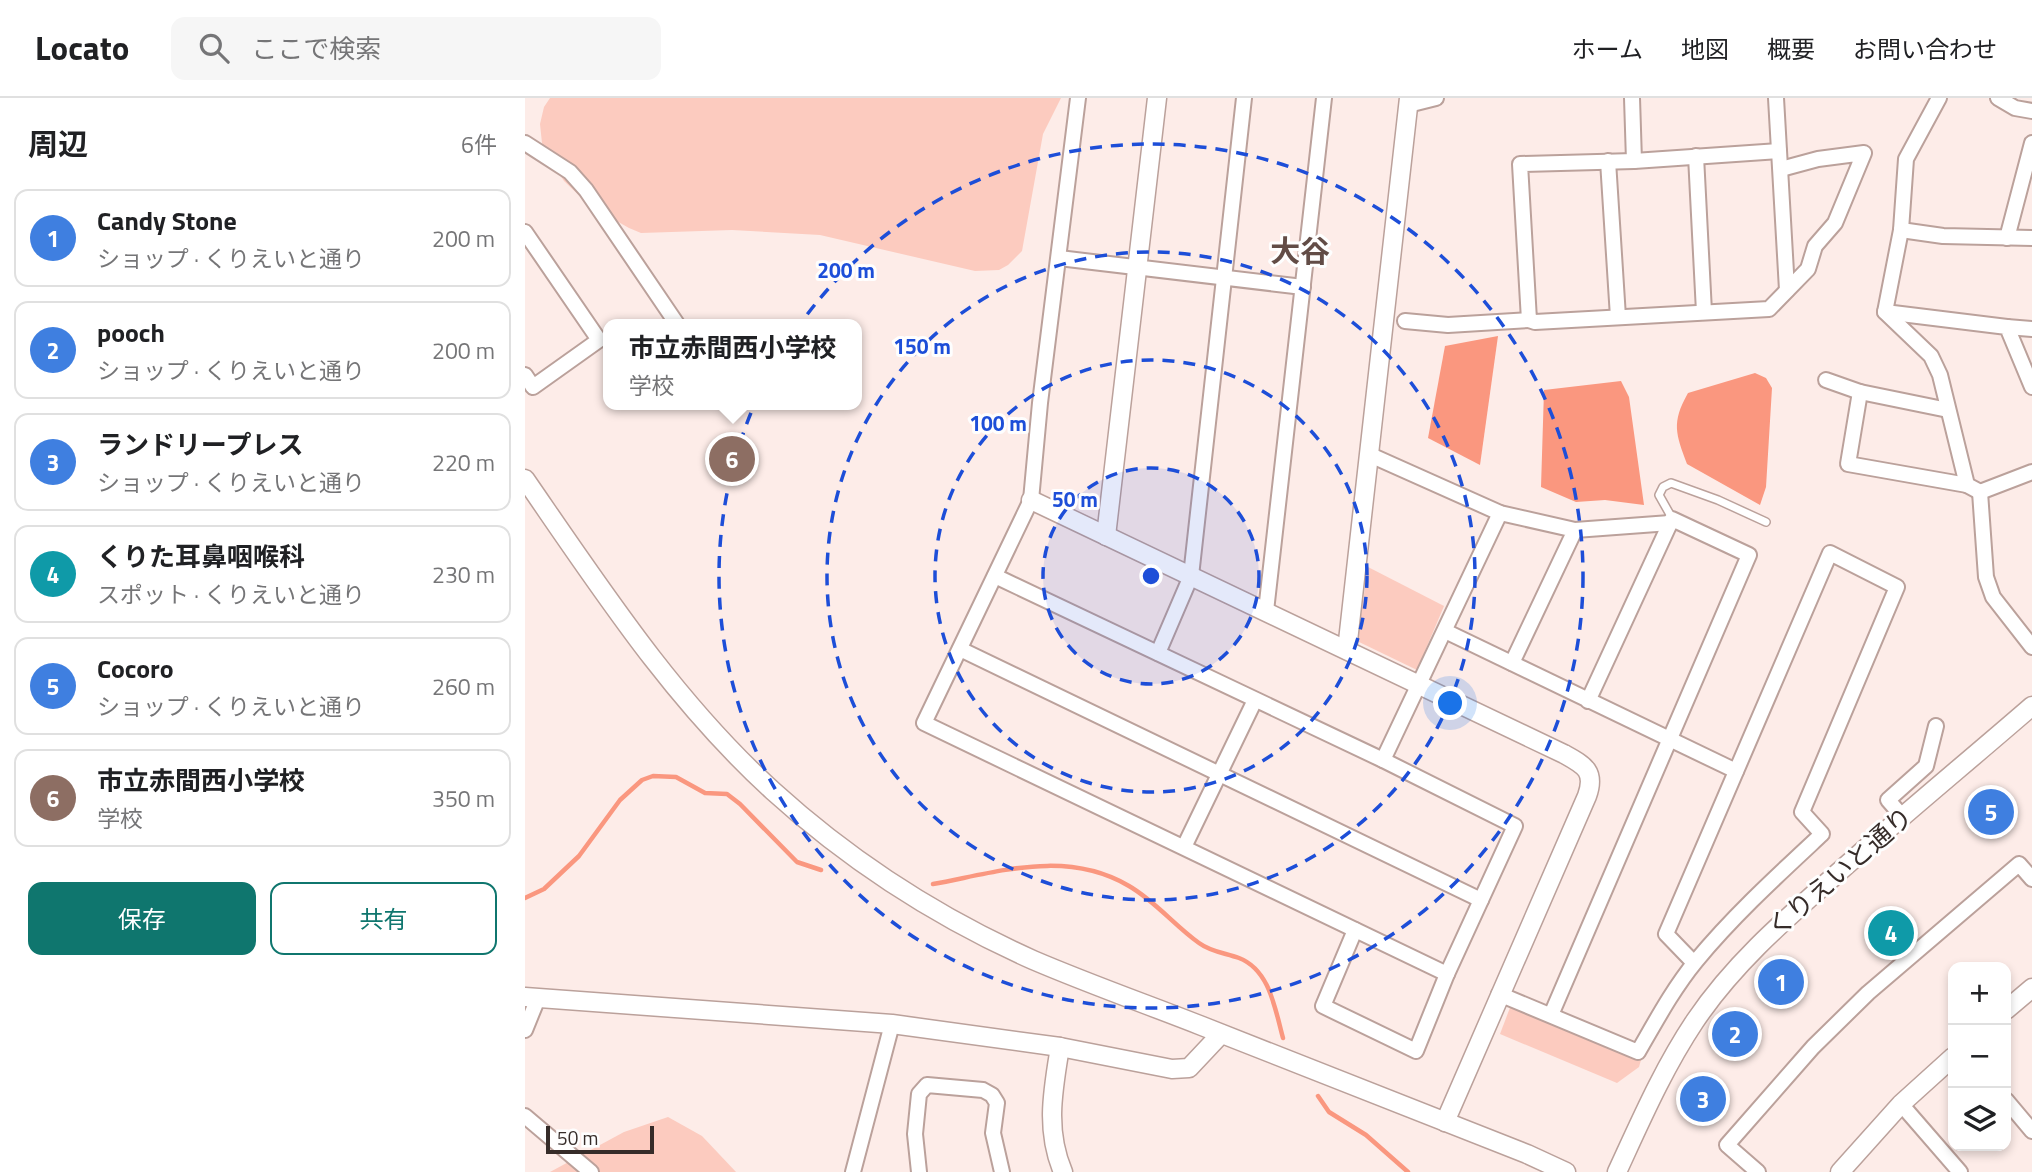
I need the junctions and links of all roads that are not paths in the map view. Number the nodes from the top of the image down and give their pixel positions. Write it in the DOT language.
graph roads {
  1 [pos="1078,98"];
  2 [pos="1157,98"];
  3 [pos="1244,98"];
  4 [pos="1324,98"];
  5 [pos="1436,98"];
  6 [pos="1632,98"];
  7 [pos="1776,98"];
  8 [pos="1939,98"];
  9 [pos="1998,98"];
  10 [pos="1409,102"];
  11 [pos="2032,111"];
  12 [pos="2032,143"];
  13 [pos="525,144"];
  14 [pos="1779,151"];
  15 [pos="1696,156"];
  16 [pos="1608,161"];
  17 [pos="1635,161"];
  18 [pos="1780,169"];
  19 [pos="1901,230"];
  20 [pos="525,232"];
  21 [pos="2007,238"];
  22 [pos="2032,238"];
  23 [pos="1059,258"];
  24 [pos="1138,268"];
  25 [pos="1223,279"];
  26 [pos="1303,287"];
  27 [pos="1787,290"];
  28 [pos="1703,312"];
  29 [pos="1885,312"];
  30 [pos="1618,317"];
  31 [pos="674,319"];
  32 [pos="1529,320"];
  33 [pos="1405,321"];
  34 [pos="2007,327"];
  35 [pos="2032,329"];
  36 [pos="525,374"];
  37 [pos="1826,380"];
  38 [pos="2032,387"];
  39 [pos="1860,392"];
  40 [pos="1948,410"];
  41 [pos="1368,454"];
  42 [pos="2032,472"];
  43 [pos="525,479"];
  44 [pos="1973,488"];
  45 [pos="1031,500"];
  46 [pos="1500,513"];
  47 [pos="1671,521"];
  48 [pos="1766,522"];
  49 [pos="1575,530"];
  50 [pos="1106,536"];
  51 [pos="995,576"];
  52 [pos="1191,576"];
  53 [pos="1265,611"];
  54 [pos="1445,631"];
  55 [pos="2032,647"];
  56 [pos="960,649"];
  57 [pos="1347,650"];
  58 [pos="1158,653"];
  59 [pos="1511,663"];
  60 [pos="1417,685"];
  61 [pos="1255,700"];
  62 [pos="1588,701"];
  63 [pos="2032,706"];
  64 [pos="1936,726"];
  65 [pos="1670,740"];
  66 [pos="1383,761"];
  67 [pos="1736,771"];
  68 [pos="1219,774"];
  69 [pos="1902,817"];
  70 [pos="1184,847"];
  71 [pos="2032,879"];
  72 [pos="1481,900"];
  73 [pos="1355,930"];
  74 [pos="1694,963"];
  75 [pos="1447,974"];
  76 [pos="1499,994"];
  77 [pos="2029,996"];
  78 [pos="532,997"];
  79 [pos="2011,1007"];
  80 [pos="1551,1015"];
  81 [pos="892,1024"];
  82 [pos="525,1030"];
  83 [pos="1221,1034"];
  84 [pos="1060,1046"];
  85 [pos="1948,1062"];
  86 [pos="1901,1104"];
  87 [pos="2011,1106"];
  88 [pos="525,1116"];
  89 [pos="1445,1122"];
  90 [pos="2032,1130"];
  91 [pos="591,1172"];
  92 [pos="853,1172"];
  93 [pos="919,1172"];
  94 [pos="1002,1172"];
  95 [pos="1063,1172"];
  96 [pos="1566,1172"];
  97 [pos="1617,1172"];
  98 [pos="1758,1172"];
  99 [pos="1840,1172"];
  100 [pos="1960,1172"];
  1 -- 23 [label="street"];
  2 -- 24 [label="street"];
  3 -- 25 [label="street"];
  4 -- 26 [label="street"];
  5 -- 10 [label="street"];
  6 -- 17 [label="street"];
  7 -- 14 [label="street"];
  8 -- 19 [label="street"];
  9 -- 11 [label="street"];
  10 -- 41 [label="street"];
  12 -- 21 [label="street"];
  13 -- 31 [label="street"];
  14 -- 15 [label="street"];
  14 -- 18 [label="street"];
  15 -- 17 [label="street"];
  15 -- 28 [label="street"];
  16 -- 17 [label="street"];
  16 -- 30 [label="street"];
  16 -- 32 [label="street"];
  18 -- 27 [label="street"];
  18 -- 27 [label="street"];
  19 -- 21 [label="street"];
  19 -- 29 [label="street"];
  20 -- 36 [label="street"];
  21 -- 22 [label="street"];
  23 -- 24 [label="street"];
  23 -- 45 [label="street"];
  24 -- 25 [label="street"];
  24 -- 50 [label="street"];
  25 -- 26 [label="street"];
  25 -- 52 [label="street"];
  26 -- 53 [label="street"];
  27 -- 28 [label="street"];
  28 -- 30 [label="street"];
  29 -- 34 [label="street"];
  29 -- 40 [label="street"];
  30 -- 32 [label="street"];
  32 -- 33 [label="street"];
  34 -- 35 [label="street"];
  34 -- 38 [label="street"];
  37 -- 39 [label="street"];
  39 -- 40 [label="street"];
  39 -- 44 [label="street"];
  40 -- 44 [label="street"];
  41 -- 46 [label="street"];
  41 -- 57 [label="street"];
  42 -- 44 [label="street"];
  43 -- 83 [label="street"];
  44 -- 55 [label="street"];
  45 -- 50 [label="street"];
  45 -- 51 [label="street"];
  46 -- 49 [label="street"];
  46 -- 54 [label="street"];
  47 -- 48 [label="lane"];
  47 -- 49 [label="street"];
  47 -- 62 [label="street"];
  47 -- 65 [label="street"];
  49 -- 59 [label="street"];
  50 -- 52 [label="street"];
  51 -- 56 [label="street"];
  51 -- 58 [label="street"];
  52 -- 53 [label="street"];
  52 -- 58 [label="street"];
  53 -- 57 [label="street"];
  54 -- 59 [label="street"];
  54 -- 60 [label="street"];
  56 -- 68 [label="street"];
  56 -- 70 [label="street"];
  57 -- 60 [label="street"];
  58 -- 61 [label="street"];
  59 -- 62 [label="street"];
  60 -- 66 [label="street"];
  60 -- 76 [label="street"];
  61 -- 66 [label="street"];
  61 -- 68 [label="street"];
  62 -- 65 [label="street"];
  63 -- 69 [label="street, くりえいと通り"];
  64 -- 69 [label="street"];
  65 -- 67 [label="street"];
  65 -- 80 [label="street"];
  66 -- 72 [label="street"];
  67 -- 74 [label="street"];
  67 -- 74 [label="street"];
  68 -- 70 [label="street"];
  68 -- 72 [label="street"];
  69 -- 97 [label="street, くりえいと通り"];
  70 -- 73 [label="street"];
  71 -- 98 [label="street"];
  72 -- 75 [label="street"];
  73 -- 75 [label="street"];
  73 -- 75 [label="street"];
  74 -- 80 [label="street"];
  76 -- 80 [label="street"];
  76 -- 89 [label="street"];
  77 -- 79 [label="street"];
  78 -- 81 [label="street"];
  78 -- 82 [label="street"];
  81 -- 84 [label="street"];
  81 -- 92 [label="street"];
  83 -- 84 [label="street"];
  83 -- 89 [label="street"];
  84 -- 95 [label="street"];
  85 -- 86 [label="street"];
  86 -- 99 [label="street"];
  86 -- 100 [label="street"];
  87 -- 90 [label="street"];
  88 -- 91 [label="street"];
  89 -- 96 [label="street"];
  93 -- 94 [label="street"];
}
